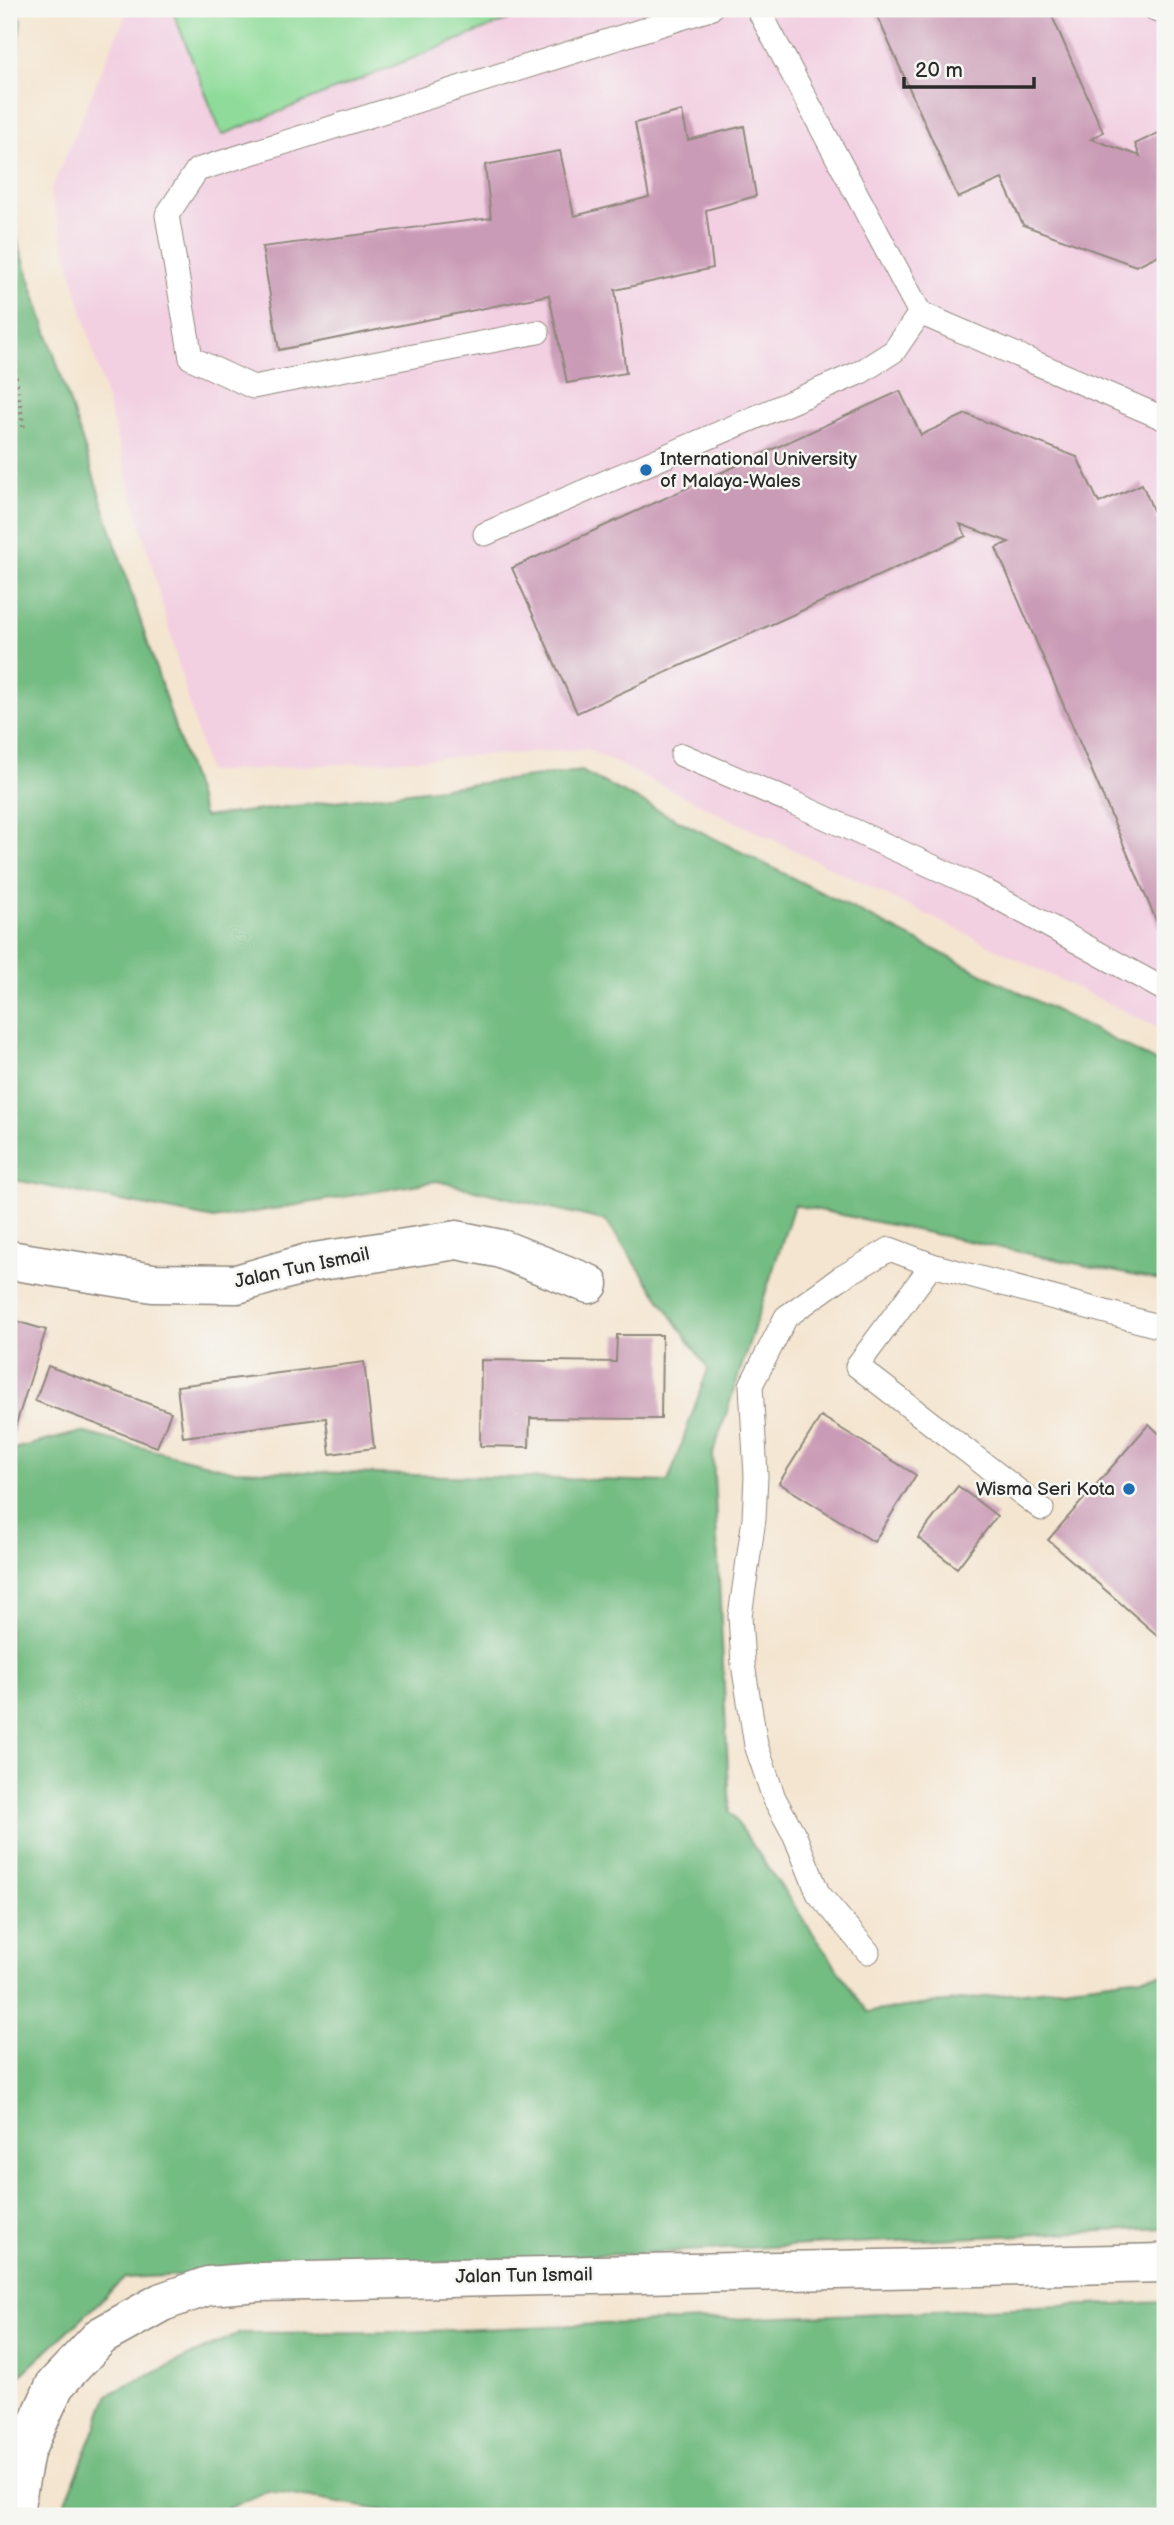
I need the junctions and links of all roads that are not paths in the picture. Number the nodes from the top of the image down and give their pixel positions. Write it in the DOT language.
graph roads {
  1 [pos="710,9"];
  2 [pos="758,9"];
  3 [pos="1155,9"];
  4 [pos="1165,12"];
  5 [pos="920,313"];
  6 [pos="538,332"];
  7 [pos="1158,410"];
  8 [pos="485,534"];
  9 [pos="682,755"];
  10 [pos="1165,990"];
  11 [pos="9,1260"];
  12 [pos="932,1265"];
  13 [pos="589,1284"];
  14 [pos="1165,1328"];
  15 [pos="1042,1509"];
  16 [pos="867,1951"];
  17 [pos="1165,2263"];
  18 [pos="13,2516"];
  1 -- 6 [label="lane"];
  2 -- 5 [label="lane"];
  3 -- 4 [label="lane"];
  5 -- 7 [label="lane"];
  5 -- 8 [label="lane"];
  9 -- 10 [label="lane"];
  11 -- 13 [label="street, Jalan Tun Ismail"];
  12 -- 14 [label="lane"];
  12 -- 15 [label="lane"];
  12 -- 16 [label="lane"];
  17 -- 18 [label="street, Jalan Tun Ismail"];
}
